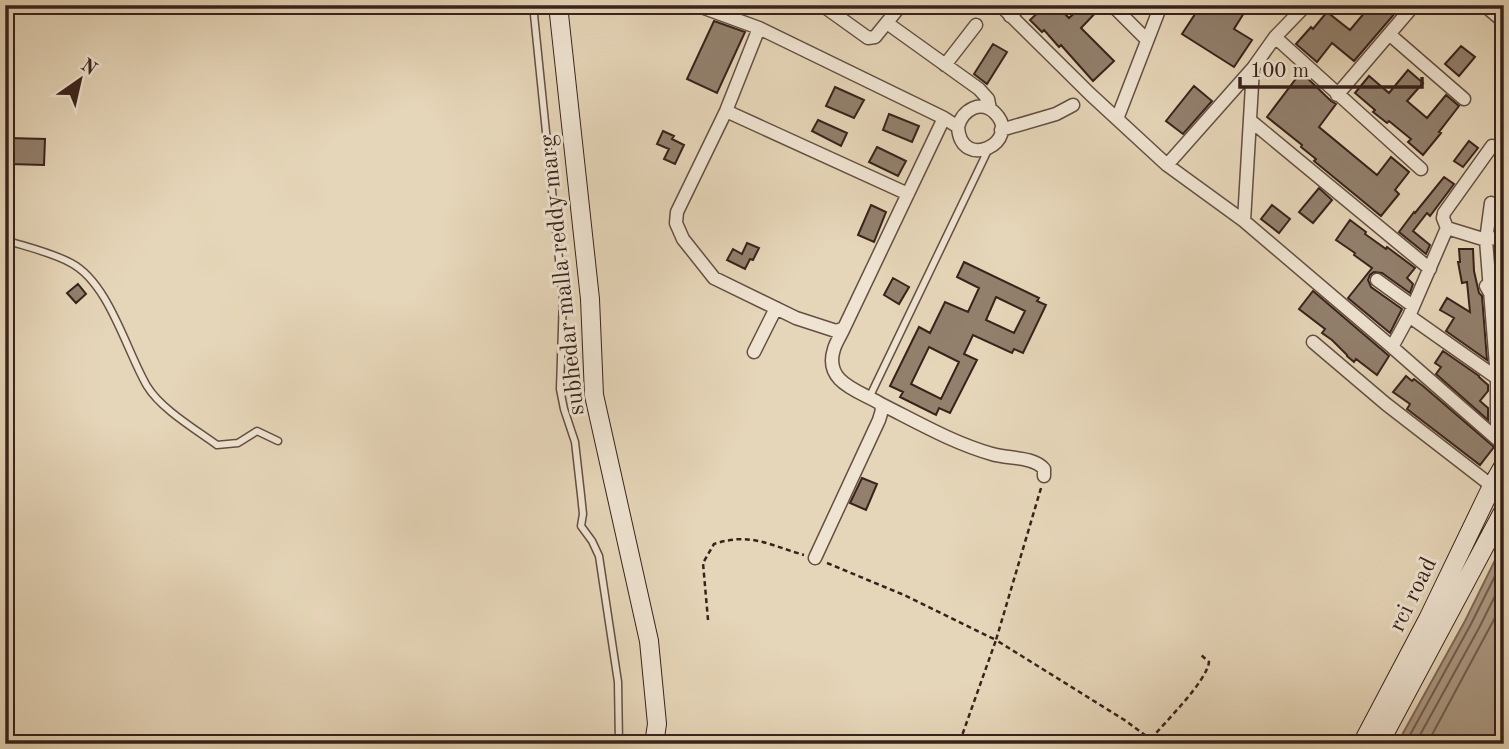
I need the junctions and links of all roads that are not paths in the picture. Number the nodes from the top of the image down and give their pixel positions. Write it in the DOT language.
graph roads {
  1 [pos="533,5"];
  2 [pos="558,5"];
  3 [pos="697,5"];
  4 [pos="822,5"];
  5 [pos="901,5"];
  6 [pos="1000,5"];
  7 [pos="1022,5"];
  8 [pos="1112,5"];
  9 [pos="1161,5"];
  10 [pos="1306,5"];
  11 [pos="1414,5"];
  12 [pos="1484,5"];
  13 [pos="1010,16"];
  14 [pos="1504,22"];
  15 [pos="887,23"];
  16 [pos="976,25"];
  17 [pos="759,28"];
  18 [pos="1389,34"];
  19 [pos="1275,37"];
  20 [pos="1147,40"];
  21 [pos="945,65"];
  22 [pos="1253,68"];
  23 [pos="1337,94"];
  24 [pos="1464,99"];
  25 [pos="1073,105"];
  26 [pos="990,109"];
  27 [pos="726,111"];
  28 [pos="944,118"];
  29 [pos="1117,119"];
  30 [pos="1251,121"];
  31 [pos="958,127"];
  32 [pos="1001,130"];
  33 [pos="1492,146"];
  34 [pos="989,149"];
  35 [pos="1167,165"];
  36 [pos="1421,169"];
  37 [pos="908,194"];
  38 [pos="1491,203"];
  39 [pos="1244,221"];
  40 [pos="1447,228"];
  41 [pos="1504,236"];
  42 [pos="5,240"];
  43 [pos="1486,240"];
  44 [pos="1430,269"];
  45 [pos="1377,280"];
  46 [pos="1488,289"];
  47 [pos="1504,291"];
  48 [pos="776,308"];
  49 [pos="1411,311"];
  50 [pos="844,328"];
  51 [pos="1313,342"];
  52 [pos="1392,347"];
  53 [pos="754,352"];
  54 [pos="1497,378"];
  55 [pos="869,398"];
  56 [pos="881,404"];
  57 [pos="278,441"];
  58 [pos="1504,465"];
  59 [pos="1044,476"];
  60 [pos="1498,489"];
  61 [pos="1504,510"];
  62 [pos="815,558"];
  63 [pos="620,744"];
  64 [pos="654,744"];
  65 [pos="1362,744"];
  66 [pos="1379,744"];
  1 -- 63 [label="lane"];
  2 -- 64 [label="main road, subhedar malla reddy marg"];
  3 -- 17 [label="street"];
  4 -- 15 [label="street"];
  5 -- 15 [label="street"];
  6 -- 13 [label="street"];
  7 -- 13 [label="street"];
  8 -- 20 [label="street"];
  9 -- 20 [label="street"];
  10 -- 19 [label="street"];
  11 -- 18 [label="street"];
  12 -- 14 [label="street"];
  13 -- 29 [label="street"];
  15 -- 21 [label="street"];
  16 -- 21 [label="street"];
  17 -- 27 [label="street"];
  17 -- 28 [label="street"];
  18 -- 23 [label="street"];
  18 -- 24 [label="street"];
  19 -- 22 [label="street"];
  19 -- 23 [label="street"];
  20 -- 29 [label="street"];
  21 -- 26 [label="street"];
  22 -- 30 [label="street"];
  22 -- 35 [label="street"];
  23 -- 36 [label="street"];
  25 -- 32 [label="street"];
  26 -- 31 [label="street"];
  26 -- 32 [label="street"];
  27 -- 37 [label="street"];
  27 -- 48 [label="street"];
  28 -- 31 [label="street"];
  28 -- 37 [label="street"];
  29 -- 35 [label="street"];
  30 -- 39 [label="street"];
  30 -- 44 [label="street"];
  31 -- 34 [label="street"];
  32 -- 34 [label="street"];
  33 -- 40 [label="street"];
  34 -- 55 [label="lane"];
  35 -- 39 [label="street"];
  37 -- 50 [label="street"];
  38 -- 43 [label="street"];
  39 -- 52 [label="street"];
  40 -- 43 [label="street"];
  40 -- 44 [label="street"];
  41 -- 43 [label="street"];
  42 -- 57 [label="lane"];
  43 -- 46 [label="street"];
  44 -- 49 [label="street"];
  45 -- 49 [label="street"];
  46 -- 47 [label="street"];
  46 -- 54 [label="street"];
  48 -- 50 [label="street"];
  48 -- 53 [label="street"];
  49 -- 52 [label="street"];
  49 -- 54 [label="street"];
  50 -- 55 [label="street"];
  51 -- 60 [label="street"];
  52 -- 54 [label="street"];
  55 -- 56 [label="street"];
  56 -- 59 [label="street"];
  56 -- 62 [label="street"];
  58 -- 60 [label="main road, rci road"];
  60 -- 65 [label="main road, rci road"];
  61 -- 66 [label="main road, rci road"];
}
